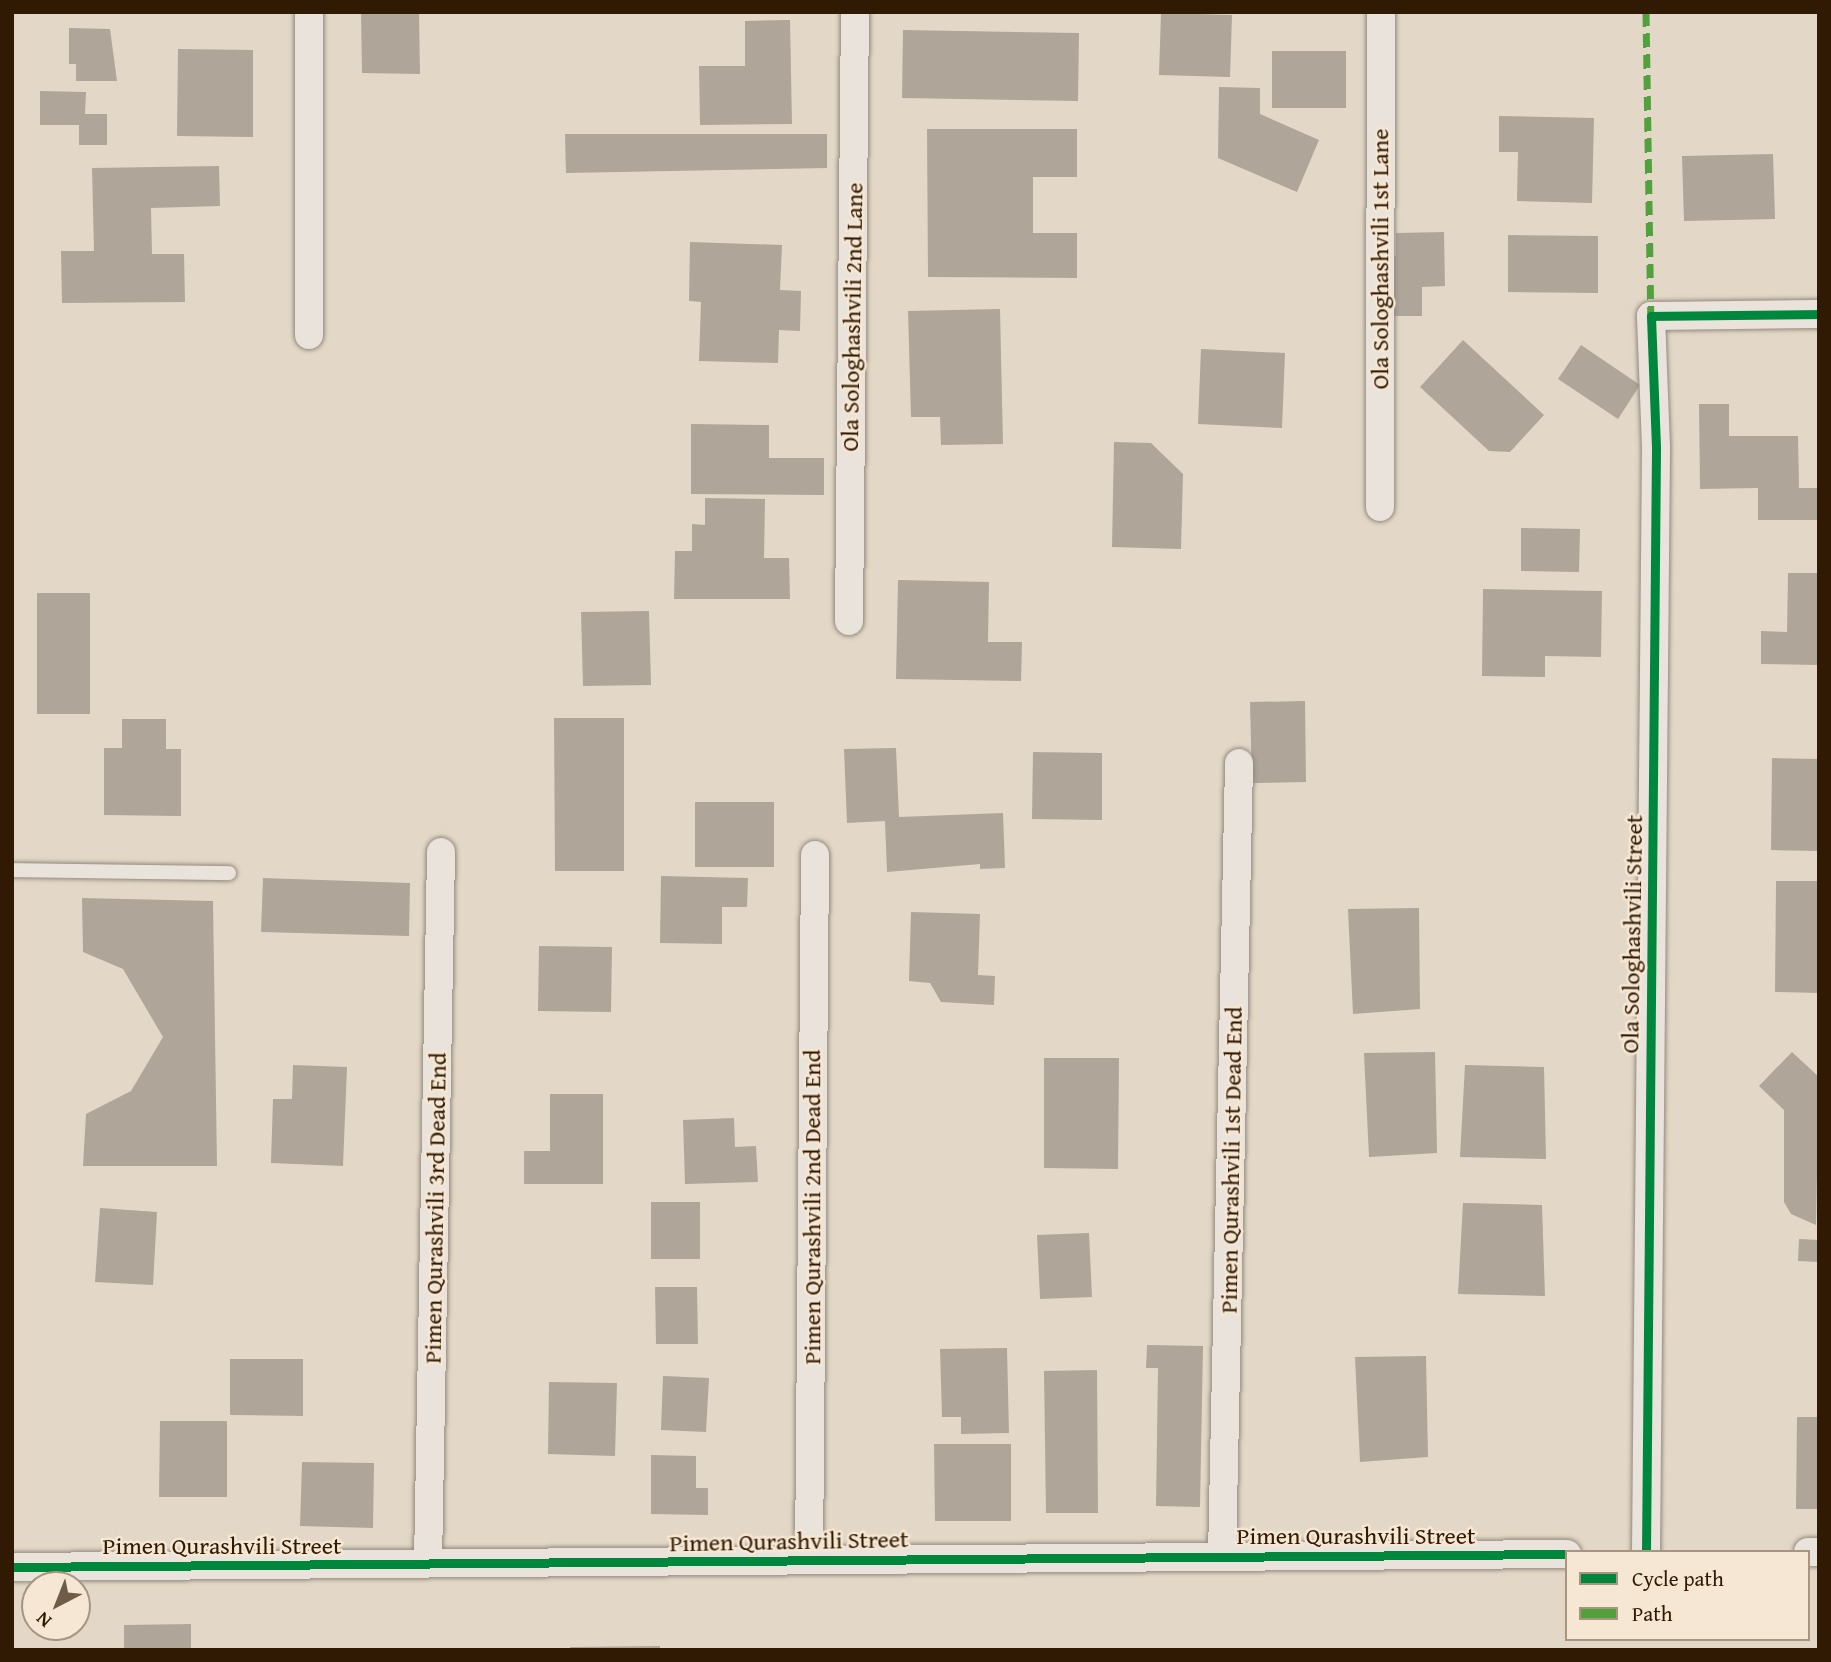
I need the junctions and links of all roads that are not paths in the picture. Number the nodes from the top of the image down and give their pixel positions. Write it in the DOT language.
graph roads {
  1 [pos="309,12"];
  2 [pos="855,12"];
  3 [pos="1381,12"];
  4 [pos="1819,314"];
  5 [pos="309,335"];
  6 [pos="1380,507"];
  7 [pos="849,621"];
  8 [pos="1239,763"];
  9 [pos="441,852"];
  10 [pos="815,855"];
  11 [pos="12,870"];
  12 [pos="229,873"];
  13 [pos="1646,1550"];
  14 [pos="1565,1554"];
  15 [pos="1222,1556"];
  16 [pos="809,1560"];
  17 [pos="428,1563"];
  18 [pos="12,1567"];
  1 -- 5 [label="street"];
  2 -- 7 [label="street, Ola Sologhashvili 2nd Lane"];
  3 -- 6 [label="street, Ola Sologhashvili 1st Lane"];
  4 -- 13 [label="street, Ola Sologhashvili Street"];
  8 -- 15 [label="street, Pimen Qurashvili 1st Dead End"];
  9 -- 17 [label="street, Pimen Qurashvili 3rd Dead End"];
  10 -- 16 [label="street, Pimen Qurashvili 2nd Dead End"];
  11 -- 12 [label="lane"];
  14 -- 15 [label="street, Pimen Qurashvili Street"];
  15 -- 16 [label="street, Pimen Qurashvili Street"];
  16 -- 17 [label="street, Pimen Qurashvili Street"];
  17 -- 18 [label="street, Pimen Qurashvili Street"];
}
